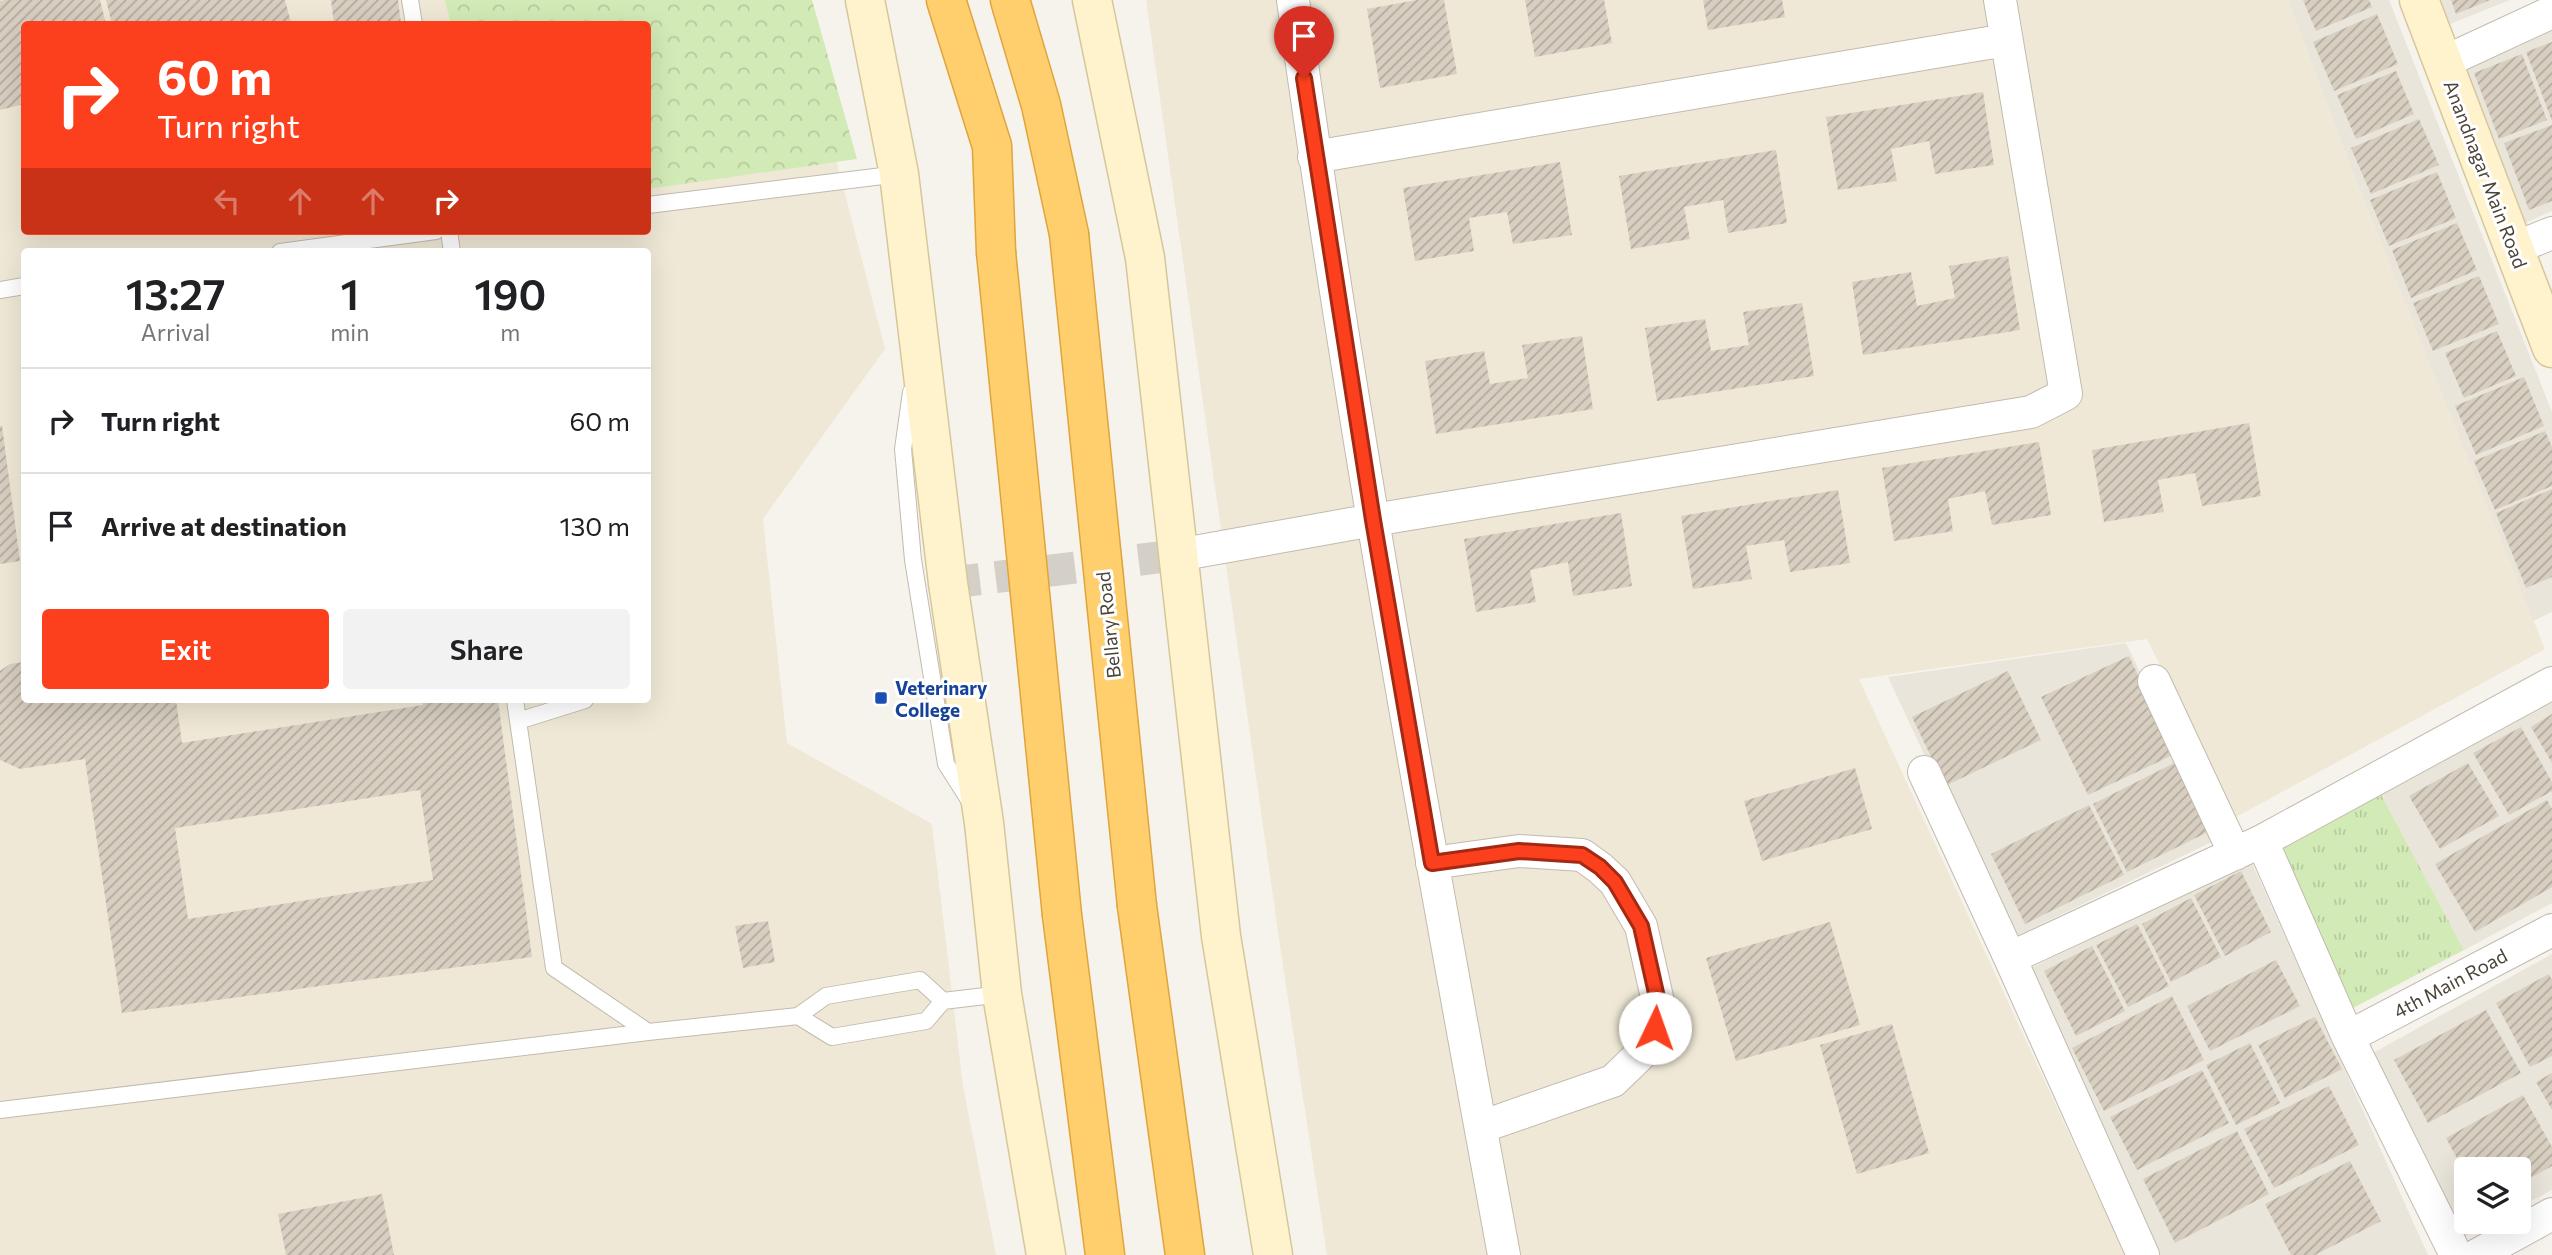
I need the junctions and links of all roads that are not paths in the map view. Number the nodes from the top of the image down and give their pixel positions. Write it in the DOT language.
graph roads {
  1 [pos="410,0"];
  2 [pos="865,0"];
  3 [pos="946,0"];
  4 [pos="1010,0"];
  5 [pos="1091,0"];
  6 [pos="1293,0"];
  7 [pos="2000,0"];
  8 [pos="2419,0"];
  9 [pos="2552,12"];
  10 [pos="414,21"];
  11 [pos="2006,40"];
  12 [pos="2442,63"];
  13 [pos="1314,157"];
  14 [pos="899,174"];
  15 [pos="651,205"];
  16 [pos="2552,233"];
  17 [pos="406,235"];
  18 [pos="310,248"];
  19 [pos="2515,248"];
  20 [pos="21,286"];
  21 [pos="0,290"];
  22 [pos="2552,348"];
  23 [pos="1373,520"];
  24 [pos="1178,555"];
  25 [pos="2154,681"];
  26 [pos="2552,683"];
  27 [pos="515,703"];
  28 [pos="575,703"];
  29 [pos="518,721"];
  30 [pos="1924,772"];
  31 [pos="2249,848"];
  32 [pos="1432,863"];
  33 [pos="2552,930"];
  34 [pos="2010,958"];
  35 [pos="1003,994"];
  36 [pos="943,1001"];
  37 [pos="798,1016"];
  38 [pos="648,1032"];
  39 [pos="2348,1037"];
  40 [pos="0,1110"];
  41 [pos="1481,1127"];
  42 [pos="2552,1214"];
  43 [pos="1046,1255"];
  44 [pos="1105,1255"];
  45 [pos="1185,1255"];
  46 [pos="1273,1255"];
  47 [pos="1504,1255"];
  48 [pos="2143,1255"];
  49 [pos="2456,1255"];
  50 [pos="2477,1255"];
  1 -- 10 [label="lane"];
  2 -- 14 [label="street"];
  3 -- 44 [label="highway, bridge"];
  4 -- 45 [label="highway, Bellary Road, bridge"];
  5 -- 24 [label="street"];
  6 -- 13 [label="street"];
  7 -- 11 [label="street"];
  8 -- 12 [label="street, Anandnagar Main Road"];
  9 -- 12 [label="street"];
  11 -- 13 [label="street"];
  11 -- 23 [label="street"];
  12 -- 19 [label="street, Anandnagar Main Road"];
  13 -- 23 [label="street"];
  14 -- 15 [label="lane"];
  14 -- 35 [label="street"];
  16 -- 19 [label="street"];
  17 -- 18 [label="lane"];
  19 -- 22 [label="street, Anandnagar Main Road"];
  20 -- 21 [label="lane"];
  23 -- 24 [label="street"];
  23 -- 32 [label="street"];
  24 -- 46 [label="street"];
  25 -- 31 [label="street"];
  26 -- 31 [label="street"];
  27 -- 29 [label="lane"];
  28 -- 29 [label="lane"];
  29 -- 38 [label="lane"];
  30 -- 34 [label="street"];
  31 -- 34 [label="street"];
  31 -- 39 [label="street"];
  32 -- 41 [label="street"];
  32 -- 41 [label="street"];
  33 -- 39 [label="street, 4th Main Road"];
  34 -- 48 [label="street"];
  35 -- 36 [label="lane"];
  35 -- 43 [label="street"];
  36 -- 37 [label="lane"];
  36 -- 37 [label="lane"];
  37 -- 38 [label="lane"];
  38 -- 40 [label="lane"];
  39 -- 49 [label="street"];
  41 -- 47 [label="street"];
  42 -- 50 [label="street"];
}
